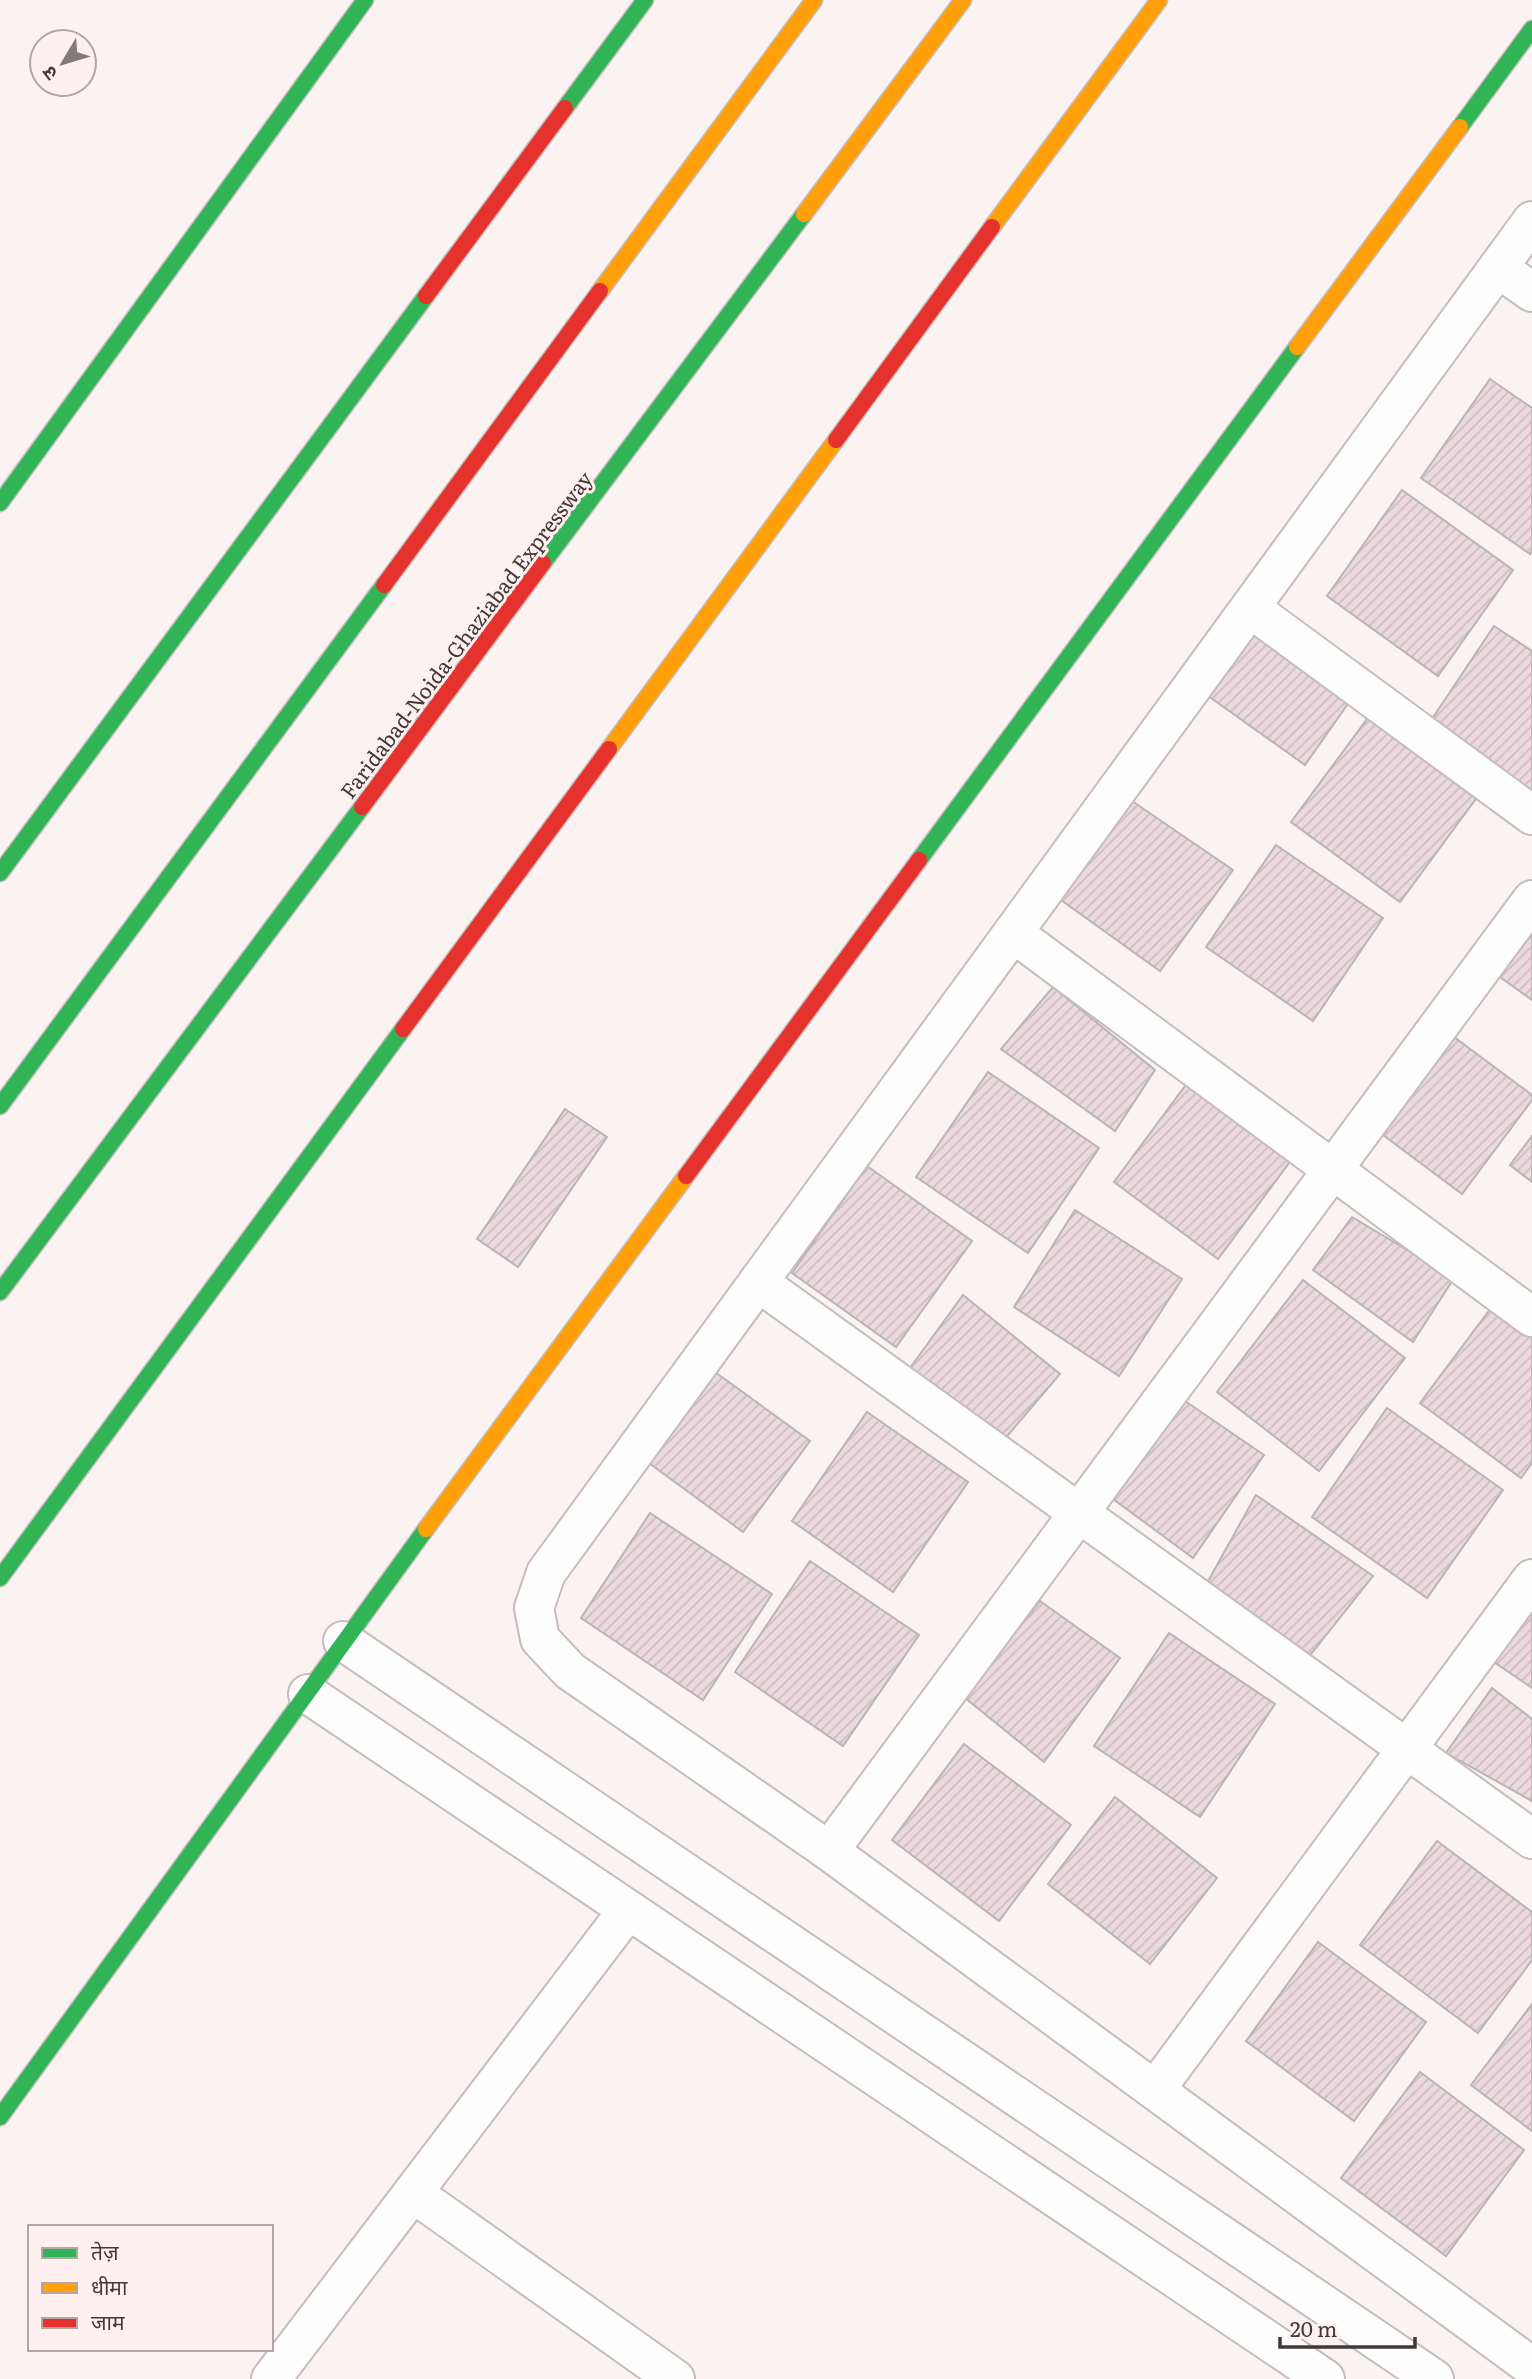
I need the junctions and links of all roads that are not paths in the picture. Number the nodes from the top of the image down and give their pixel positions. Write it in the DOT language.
graph roads {
  1 [pos="365,0"];
  2 [pos="645,0"];
  3 [pos="814,0"];
  4 [pos="963,0"];
  5 [pos="1159,0"];
  6 [pos="1532,29"];
  7 [pos="1532,221"];
  8 [pos="1499,268"];
  9 [pos="1532,292"];
  10 [pos="0,502"];
  11 [pos="1250,608"];
  12 [pos="1532,815"];
  13 [pos="0,873"];
  14 [pos="1532,900"];
  15 [pos="1013,933"];
  16 [pos="0,1106"];
  17 [pos="1333,1170"];
  18 [pos="758,1282"];
  19 [pos="0,1292"];
  20 [pos="1532,1317"];
  21 [pos="1079,1513"];
  22 [pos="0,1578"];
  23 [pos="1532,1579"];
  24 [pos="343,1641"];
  25 [pos="308,1694"];
  26 [pos="1406,1749"];
  27 [pos="1532,1839"];
  28 [pos="829,1851"];
  29 [pos="628,1910"];
  30 [pos="1155,2090"];
  31 [pos="0,2117"];
  32 [pos="412,2193"];
  33 [pos="1532,2367"];
  34 [pos="271,2379"];
  35 [pos="675,2379"];
  36 [pos="1325,2379"];
  37 [pos="1434,2379"];
  1 -- 10 [label="street"];
  2 -- 13 [label="street"];
  3 -- 16 [label="street"];
  4 -- 19 [label="street, Faridabad-Noida-Ghaziabad Expressway"];
  5 -- 22 [label="street"];
  6 -- 24 [label="street"];
  7 -- 8 [label="street"];
  8 -- 9 [label="street"];
  8 -- 11 [label="street"];
  11 -- 12 [label="street"];
  11 -- 15 [label="street"];
  14 -- 17 [label="street"];
  15 -- 17 [label="street"];
  15 -- 18 [label="street"];
  17 -- 20 [label="street"];
  17 -- 21 [label="street"];
  18 -- 21 [label="street"];
  18 -- 28 [label="street"];
  21 -- 26 [label="street"];
  21 -- 28 [label="street"];
  23 -- 26 [label="street"];
  24 -- 25 [label="street"];
  24 -- 37 [label="street"];
  25 -- 29 [label="street"];
  25 -- 31 [label="street"];
  26 -- 27 [label="street"];
  26 -- 30 [label="street"];
  28 -- 30 [label="street"];
  29 -- 32 [label="street"];
  29 -- 36 [label="street"];
  30 -- 33 [label="street"];
  32 -- 34 [label="street"];
  32 -- 35 [label="street"];
}
